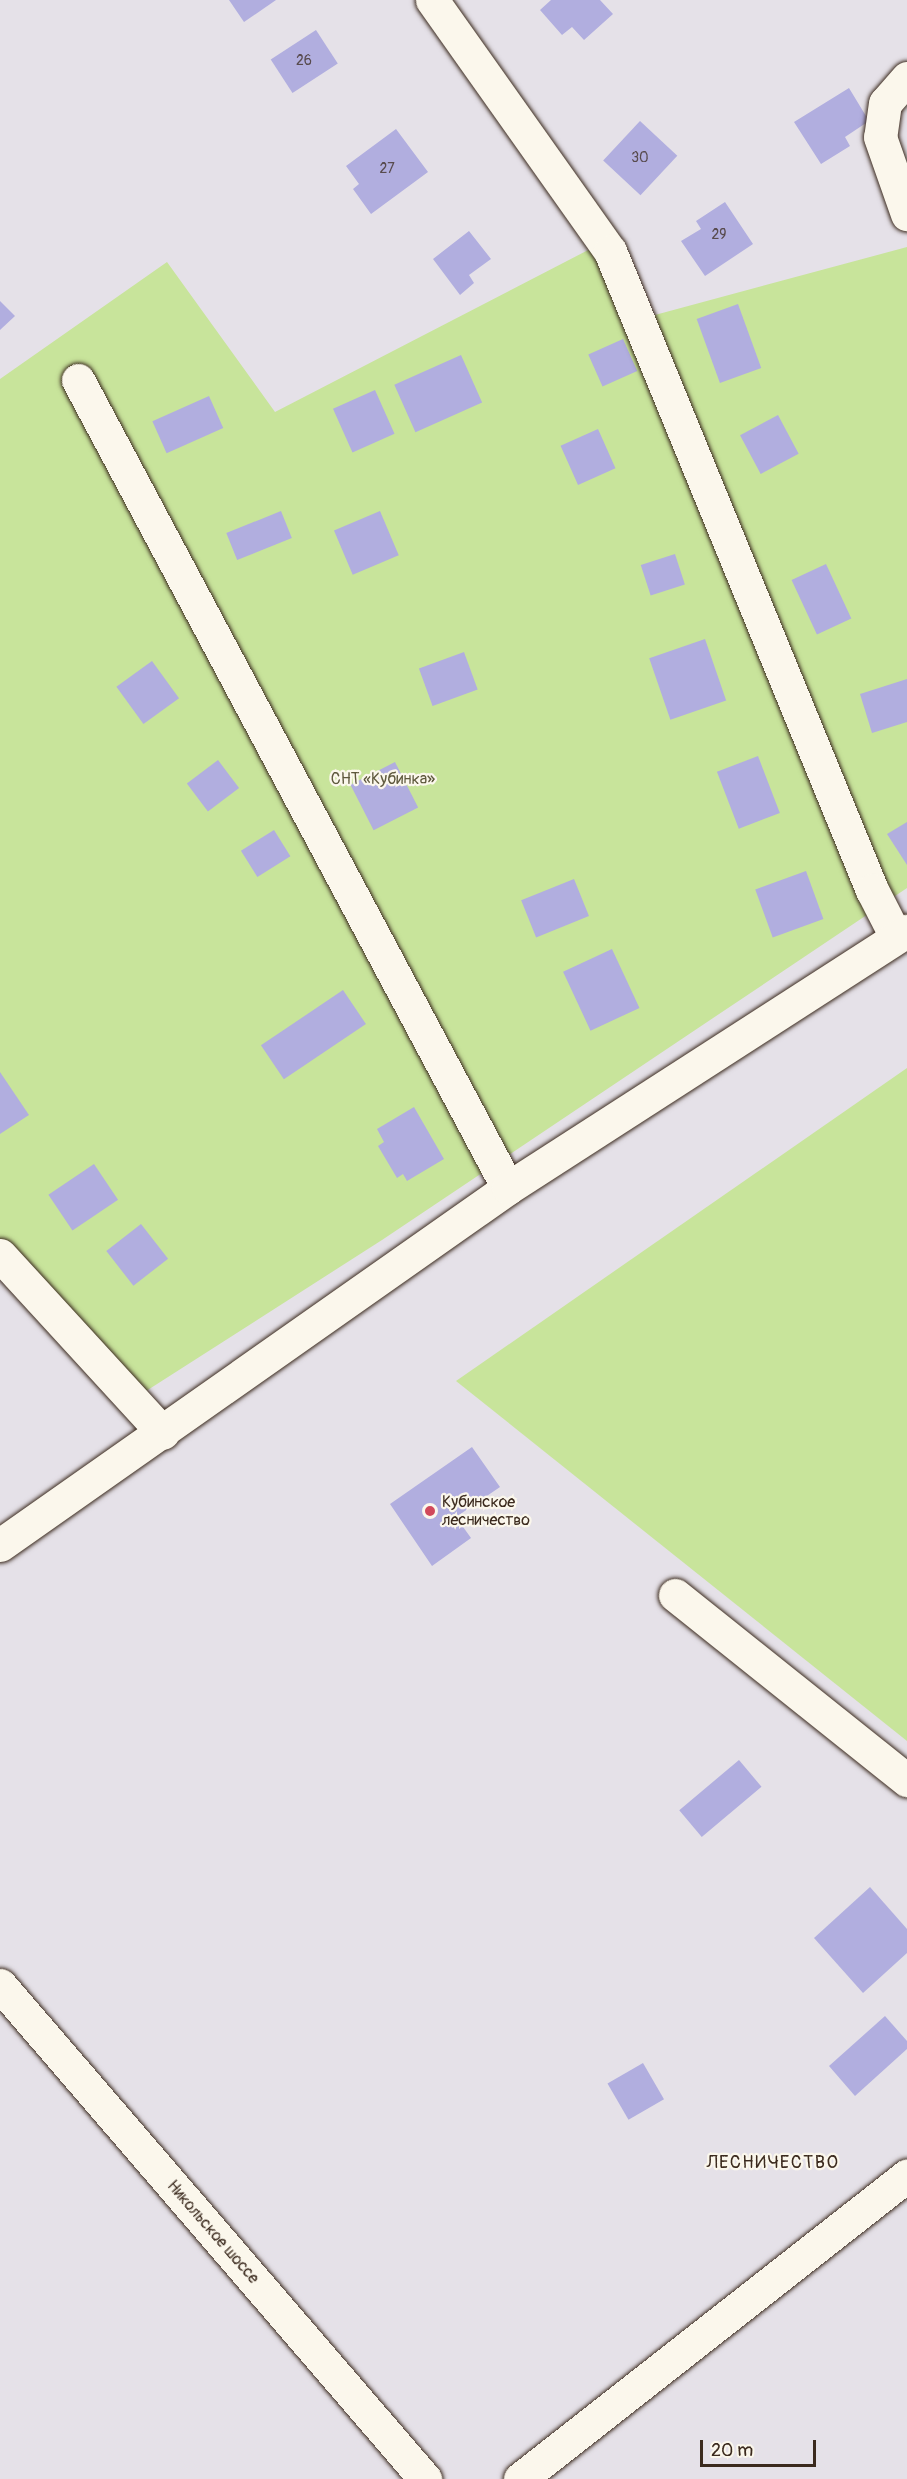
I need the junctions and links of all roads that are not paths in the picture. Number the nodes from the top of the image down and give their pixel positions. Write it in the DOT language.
graph roads {
  1 [pos="432,0"];
  2 [pos="907,78"];
  3 [pos="907,214"];
  4 [pos="78,380"];
  5 [pos="901,933"];
  6 [pos="508,1188"];
  7 [pos="0,1255"];
  8 [pos="163,1433"];
  9 [pos="0,1545"];
  10 [pos="675,1595"];
  11 [pos="907,1780"];
  12 [pos="0,1984"];
  13 [pos="907,2176"];
  14 [pos="425,2479"];
  15 [pos="520,2479"];
  1 -- 5 [label="street"];
  2 -- 3 [label="street"];
  4 -- 6 [label="street"];
  5 -- 6 [label="street"];
  6 -- 8 [label="street"];
  7 -- 8 [label="street"];
  8 -- 9 [label="street"];
  10 -- 11 [label="street"];
  12 -- 14 [label="street, Никольское шоссе"];
  13 -- 15 [label="street"];
}
